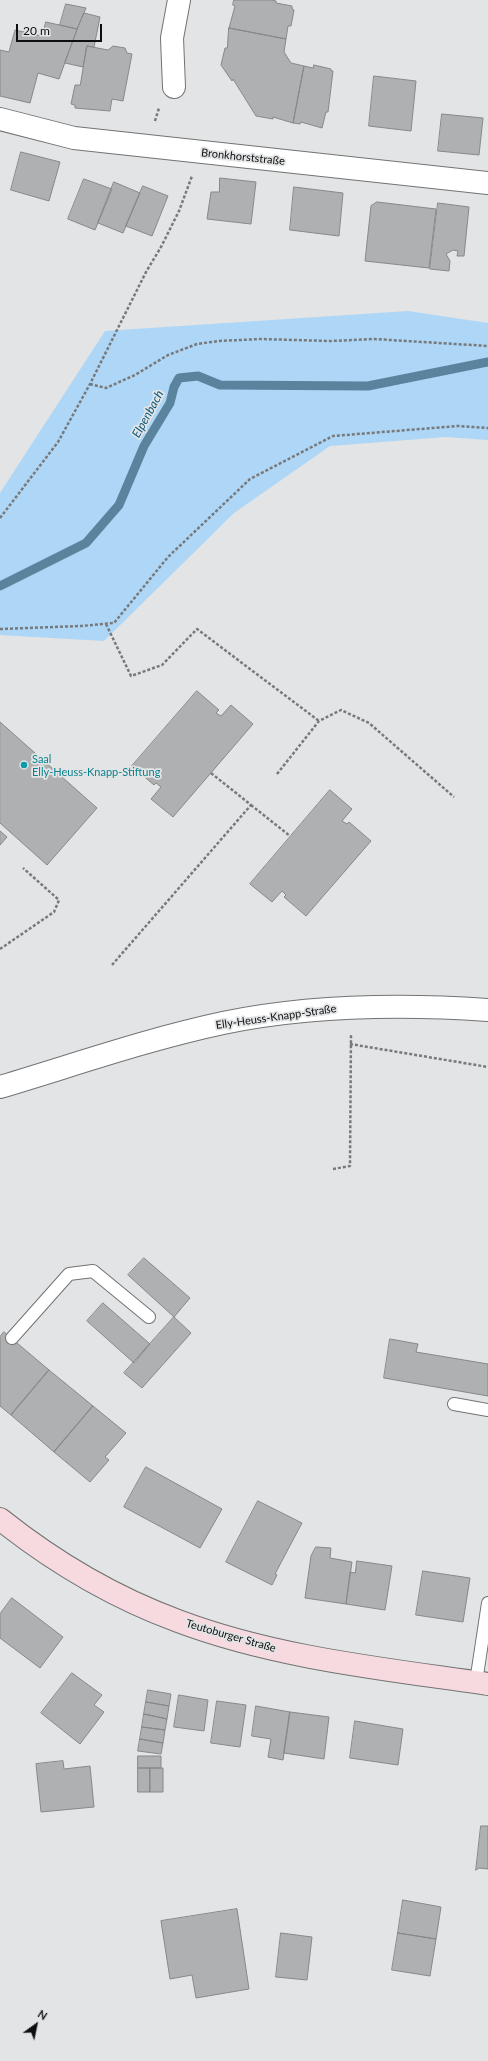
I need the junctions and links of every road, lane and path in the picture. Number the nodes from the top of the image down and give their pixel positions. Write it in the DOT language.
graph roads {
  1 [pos="179,0"];
  2 [pos="174,87"];
  3 [pos="0,119"];
  4 [pos="152,147"];
  5 [pos="202,153"];
  6 [pos="488,183"];
  7 [pos="488,346"];
  8 [pos="90,384"];
  9 [pos="488,428"];
  10 [pos="0,518"];
  11 [pos="106,624"];
  12 [pos="0,629"];
  13 [pos="319,721"];
  14 [pos="211,773"];
  15 [pos="277,774"];
  16 [pos="454,797"];
  17 [pos="251,805"];
  18 [pos="290,836"];
  19 [pos="23,868"];
  20 [pos="0,948"];
  21 [pos="112,965"];
  22 [pos="353,1007"];
  23 [pos="488,1010"];
  24 [pos="350,1044"];
  25 [pos="488,1067"];
  26 [pos="0,1087"];
  27 [pos="333,1169"];
  28 [pos="149,1317"];
  29 [pos="12,1338"];
  30 [pos="454,1404"];
  31 [pos="488,1410"];
  32 [pos="0,1519"];
  33 [pos="488,1603"];
  34 [pos="482,1683"];
  1 -- 2 [label="street"];
  2 -- 4 [label="path"];
  3 -- 4 [label="street, Bronkhorststraße"];
  4 -- 5 [label="street, Bronkhorststraße"];
  5 -- 6 [label="street, Bronkhorststraße"];
  5 -- 8 [label="path"];
  7 -- 8 [label="path"];
  8 -- 10 [label="path"];
  9 -- 11 [label="path"];
  11 -- 12 [label="path"];
  11 -- 13 [label="path"];
  13 -- 15 [label="path"];
  13 -- 16 [label="path"];
  14 -- 17 [label="path"];
  17 -- 18 [label="path"];
  17 -- 21 [label="path"];
  19 -- 20 [label="path"];
  22 -- 23 [label="street, Elly-Heuss-Knapp-Straße"];
  22 -- 24 [label="path"];
  22 -- 26 [label="street, Elly-Heuss-Knapp-Straße"];
  24 -- 25 [label="path"];
  24 -- 27 [label="path"];
  28 -- 29 [label="lane"];
  30 -- 31 [label="lane"];
  32 -- 34 [label="main road, Teutoburger Straße"];
  33 -- 34 [label="lane"];
}
